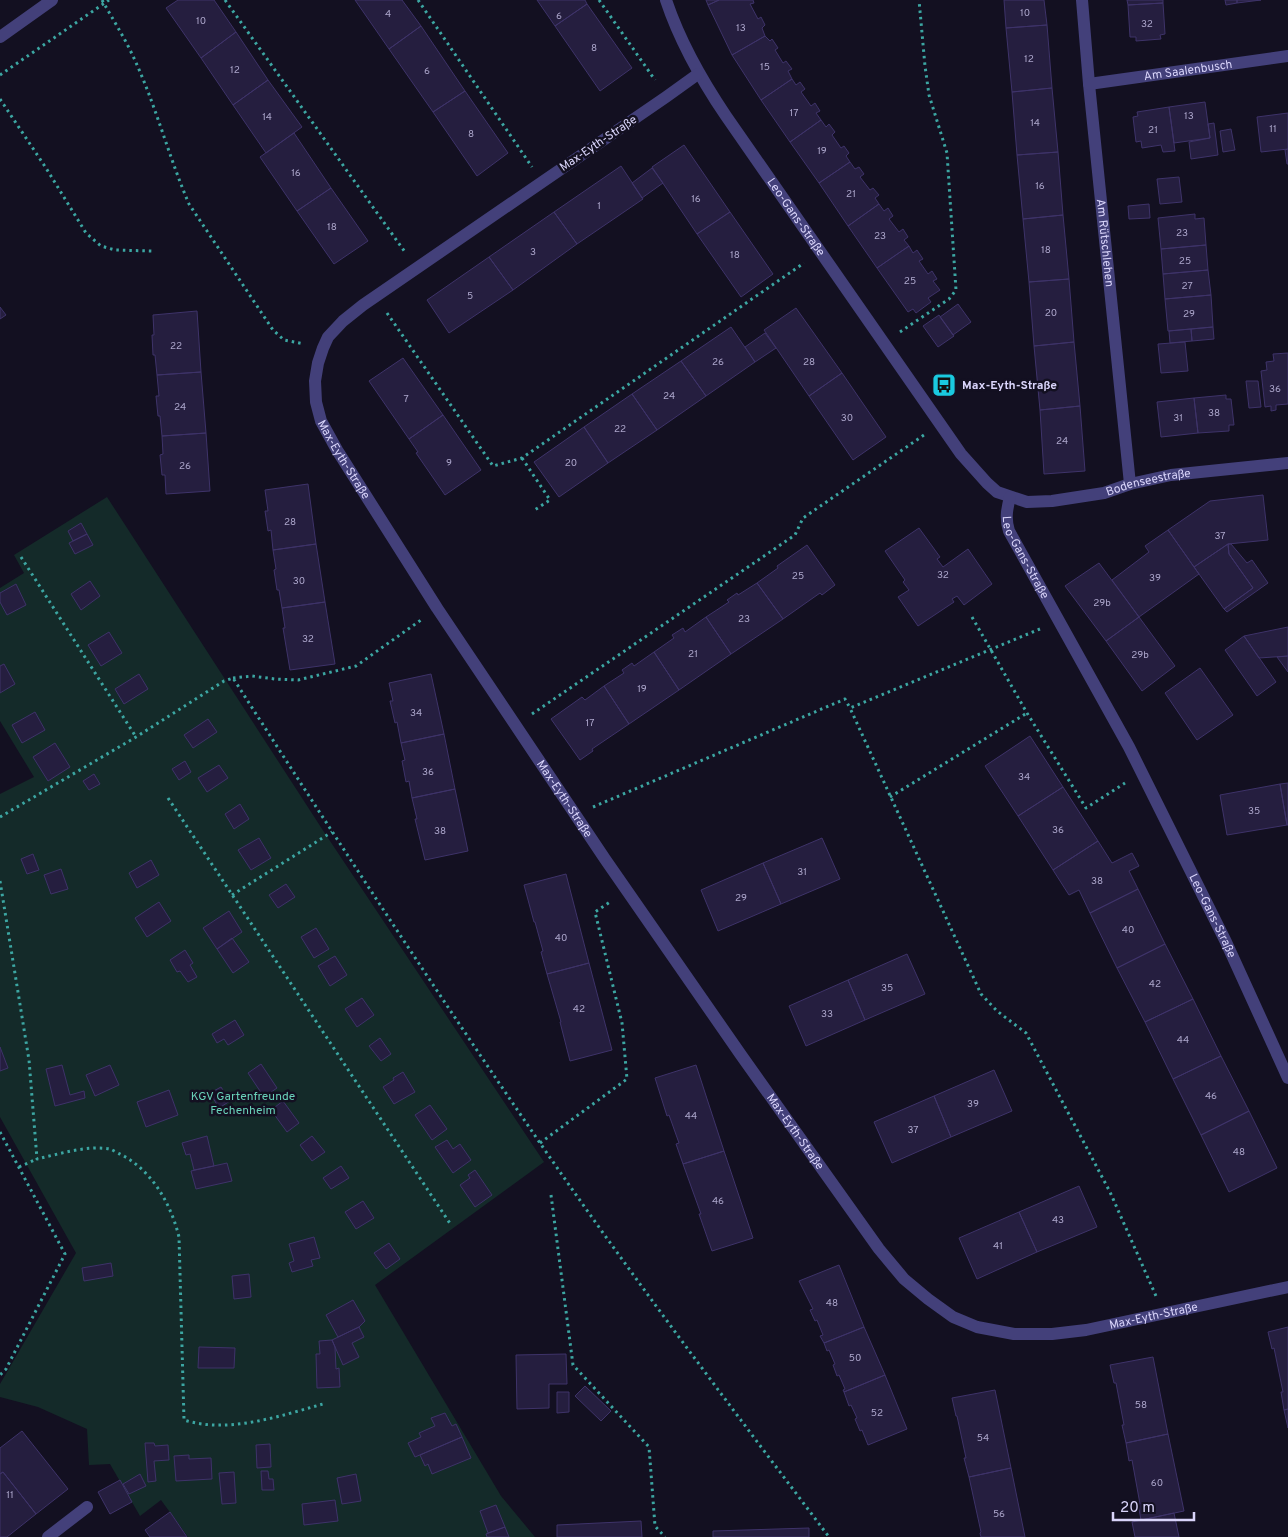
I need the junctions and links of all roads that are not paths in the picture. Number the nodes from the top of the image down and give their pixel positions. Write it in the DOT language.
graph roads {
  1 [pos="52,0"];
  2 [pos="666,0"];
  3 [pos="1082,0"];
  4 [pos="0,37"];
  5 [pos="1288,56"];
  6 [pos="698,74"];
  7 [pos="1089,84"];
  8 [pos="1288,463"];
  9 [pos="1130,484"];
  10 [pos="1010,497"];
  11 [pos="1288,1078"];
  12 [pos="1288,1287"];
  13 [pos="87,1507"];
  14 [pos="48,1537"];
  1 -- 4 [label="street"];
  2 -- 6 [label="street, Leo-Gans-Straße"];
  3 -- 7 [label="street, Am Rütschlehen"];
  5 -- 7 [label="street, Am Saalenbusch"];
  6 -- 10 [label="street, Leo-Gans-Straße"];
  6 -- 12 [label="street, Max-Eyth-Straße"];
  7 -- 9 [label="street, Am Rütschlehen"];
  8 -- 9 [label="street, Bodenseestraße"];
  9 -- 10 [label="street, Bodenseestraße"];
  10 -- 11 [label="street, Leo-Gans-Straße"];
  13 -- 14 [label="street"];
}
